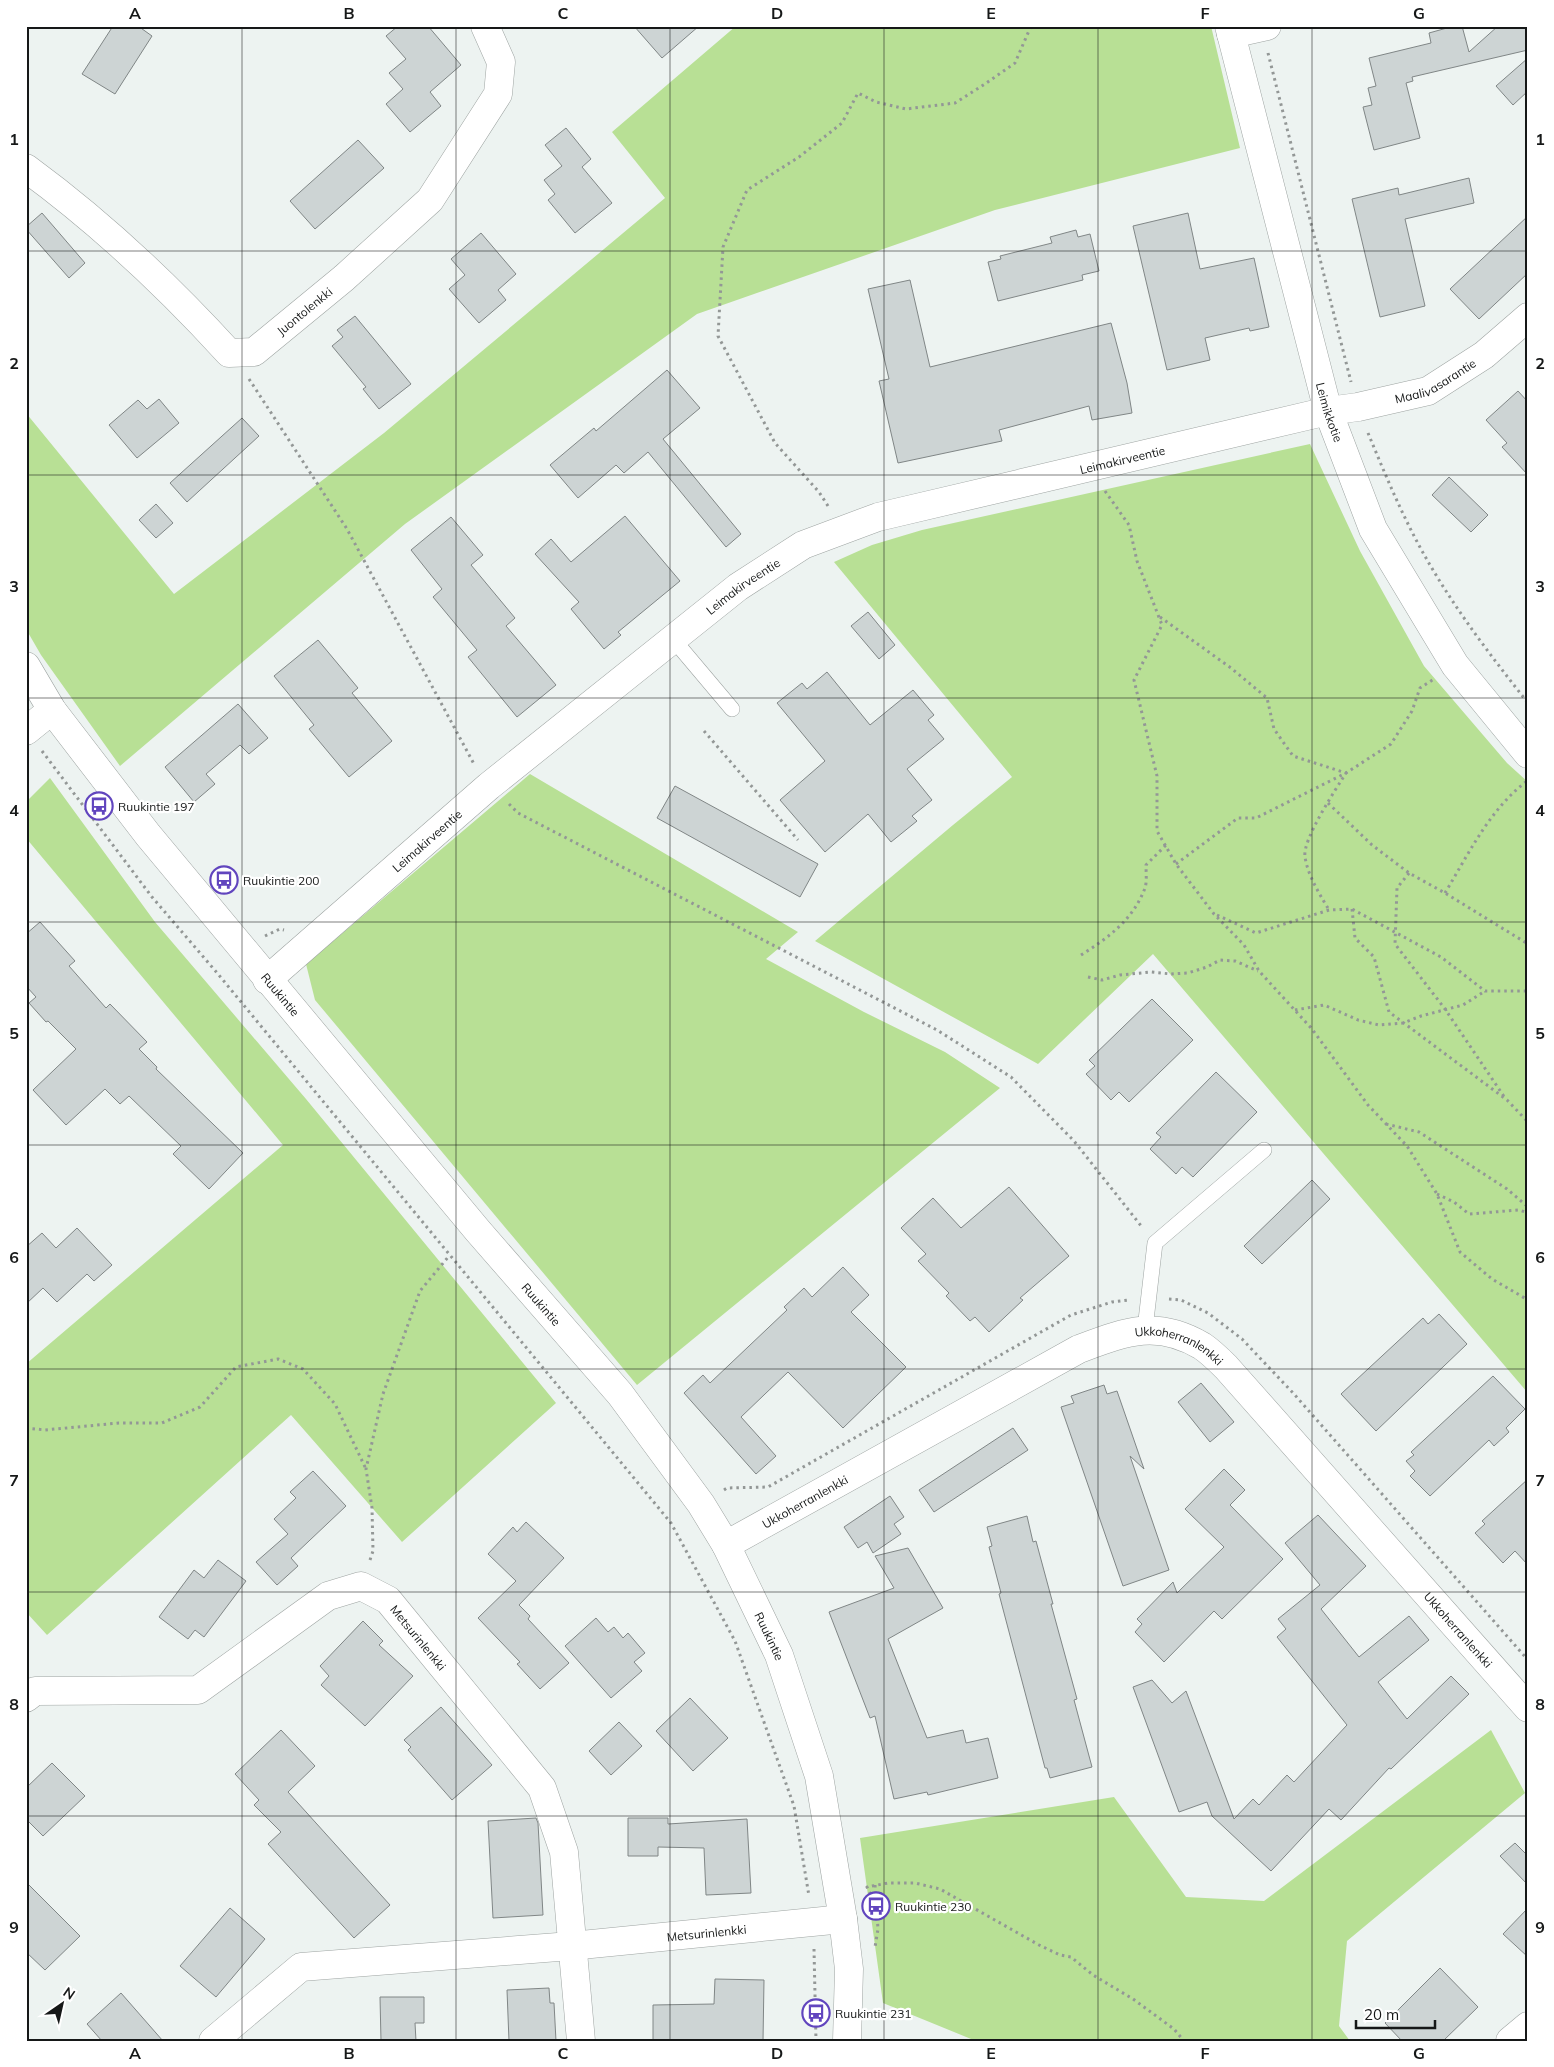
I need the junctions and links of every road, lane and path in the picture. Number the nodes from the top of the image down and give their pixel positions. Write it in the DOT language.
graph roads {
  1 [pos="485,26"];
  2 [pos="1031,26"];
  3 [pos="1267,26"];
  4 [pos="1230,30"];
  5 [pos="26,168"];
  6 [pos="1528,317"];
  7 [pos="229,353"];
  8 [pos="1328,410"];
  9 [pos="1088,468"];
  10 [pos="842,531"];
  11 [pos="1159,617"];
  12 [pos="673,639"];
  13 [pos="1455,665"];
  14 [pos="26,666"];
  15 [pos="732,709"];
  16 [pos="52,710"];
  17 [pos="704,731"];
  18 [pos="32,739"];
  19 [pos="1528,754"];
  20 [pos="1346,773"];
  21 [pos="1528,780"];
  22 [pos="488,786"];
  23 [pos="1328,803"];
  24 [pos="798,840"];
  25 [pos="1166,845"];
  26 [pos="1176,864"];
  27 [pos="1409,873"];
  28 [pos="1445,893"];
  29 [pos="1352,909"];
  30 [pos="1329,910"];
  31 [pos="1214,914"];
  32 [pos="1395,932"];
  33 [pos="1528,944"];
  34 [pos="1081,955"];
  35 [pos="1259,971"];
  36 [pos="1088,977"];
  37 [pos="268,980"];
  38 [pos="1485,991"];
  39 [pos="1528,991"];
  40 [pos="1446,1009"];
  41 [pos="1294,1010"];
  42 [pos="1403,1023"];
  43 [pos="1507,1100"];
  44 [pos="1528,1122"];
  45 [pos="1385,1124"];
  46 [pos="1264,1150"];
  47 [pos="1437,1194"];
  48 [pos="1528,1207"];
  49 [pos="1528,1213"];
  50 [pos="1155,1243"];
  51 [pos="449,1256"];
  52 [pos="1148,1297"];
  53 [pos="1528,1300"];
  54 [pos="1145,1330"];
  55 [pos="26,1428"];
  56 [pos="366,1469"];
  57 [pos="702,1504"];
  58 [pos="671,1523"];
  59 [pos="726,1545"];
  60 [pos="361,1586"];
  61 [pos="1528,1660"];
  62 [pos="26,1698"];
  63 [pos="1528,1708"];
  64 [pos="876,1906"];
  65 [pos="843,1919"];
  66 [pos="813,1922"];
  67 [pos="572,1946"];
  68 [pos="1528,2026"];
  69 [pos="213,2041"];
  70 [pos="582,2041"];
  71 [pos="816,2041"];
  72 [pos="847,2041"];
  73 [pos="1184,2041"];
  74 [pos="1510,2041"];
  1 -- 7 [label="street, Juontolenkki"];
  2 -- 10 [label="path"];
  3 -- 4 [label="street"];
  4 -- 8 [label="street, Leimikkotie"];
  5 -- 7 [label="street"];
  6 -- 8 [label="street, Maalivasarantie"];
  7 -- 22 [label="path"];
  8 -- 9 [label="street, Leimakirveentie"];
  8 -- 13 [label="street, Leimikkotie"];
  9 -- 10 [label="street, Leimakirveentie"];
  9 -- 11 [label="path"];
  10 -- 12 [label="street, Leimakirveentie"];
  11 -- 20 [label="path"];
  11 -- 25 [label="path"];
  12 -- 15 [label="lane"];
  12 -- 22 [label="street, Leimakirveentie"];
  13 -- 19 [label="street, Leimikkotie"];
  13 -- 20 [label="path"];
  14 -- 16 [label="street, Ruukintie"];
  16 -- 18 [label="street"];
  16 -- 37 [label="street, Ruukintie"];
  17 -- 24 [label="path"];
  18 -- 51 [label="path"];
  20 -- 23 [label="path"];
  20 -- 26 [label="path"];
  21 -- 28 [label="path"];
  22 -- 37 [label="street, Leimakirveentie"];
  22 -- 50 [label="path"];
  23 -- 27 [label="path"];
  23 -- 30 [label="path"];
  25 -- 26 [label="path"];
  25 -- 34 [label="path"];
  26 -- 31 [label="path"];
  27 -- 28 [label="path"];
  27 -- 32 [label="path"];
  28 -- 33 [label="path"];
  29 -- 30 [label="path"];
  29 -- 32 [label="path"];
  29 -- 42 [label="path"];
  30 -- 31 [label="path"];
  31 -- 35 [label="path"];
  32 -- 38 [label="path"];
  32 -- 40 [label="path"];
  35 -- 36 [label="path"];
  35 -- 41 [label="path"];
  37 -- 57 [label="street, Ruukintie"];
  38 -- 39 [label="path"];
  38 -- 40 [label="path"];
  40 -- 42 [label="path"];
  40 -- 43 [label="path"];
  41 -- 42 [label="path"];
  41 -- 45 [label="path"];
  42 -- 43 [label="path"];
  43 -- 44 [label="path"];
  45 -- 47 [label="path"];
  45 -- 48 [label="path"];
  46 -- 50 [label="lane"];
  47 -- 49 [label="path"];
  47 -- 53 [label="path"];
  50 -- 52 [label="lane"];
  51 -- 56 [label="path"];
  51 -- 58 [label="path"];
  52 -- 54 [label="lane"];
  52 -- 57 [label="path"];
  52 -- 61 [label="path"];
  54 -- 59 [label="street, Ukkoherranlenkki"];
  54 -- 63 [label="street, Ukkoherranlenkki"];
  55 -- 56 [label="path"];
  56 -- 60 [label="path"];
  57 -- 58 [label="path"];
  57 -- 59 [label="street, Ruukintie"];
  58 -- 66 [label="path"];
  59 -- 65 [label="street, Ruukintie"];
  60 -- 62 [label="street"];
  60 -- 67 [label="street, Metsurinlenkki"];
  64 -- 73 [label="path"];
  65 -- 66 [label="street, Metsurinlenkki"];
  65 -- 72 [label="street, Ruukintie"];
  66 -- 67 [label="street, Metsurinlenkki"];
  66 -- 71 [label="path"];
  67 -- 69 [label="street, Metsurinlenkki"];
  67 -- 70 [label="street"];
  68 -- 74 [label="street"];
}
